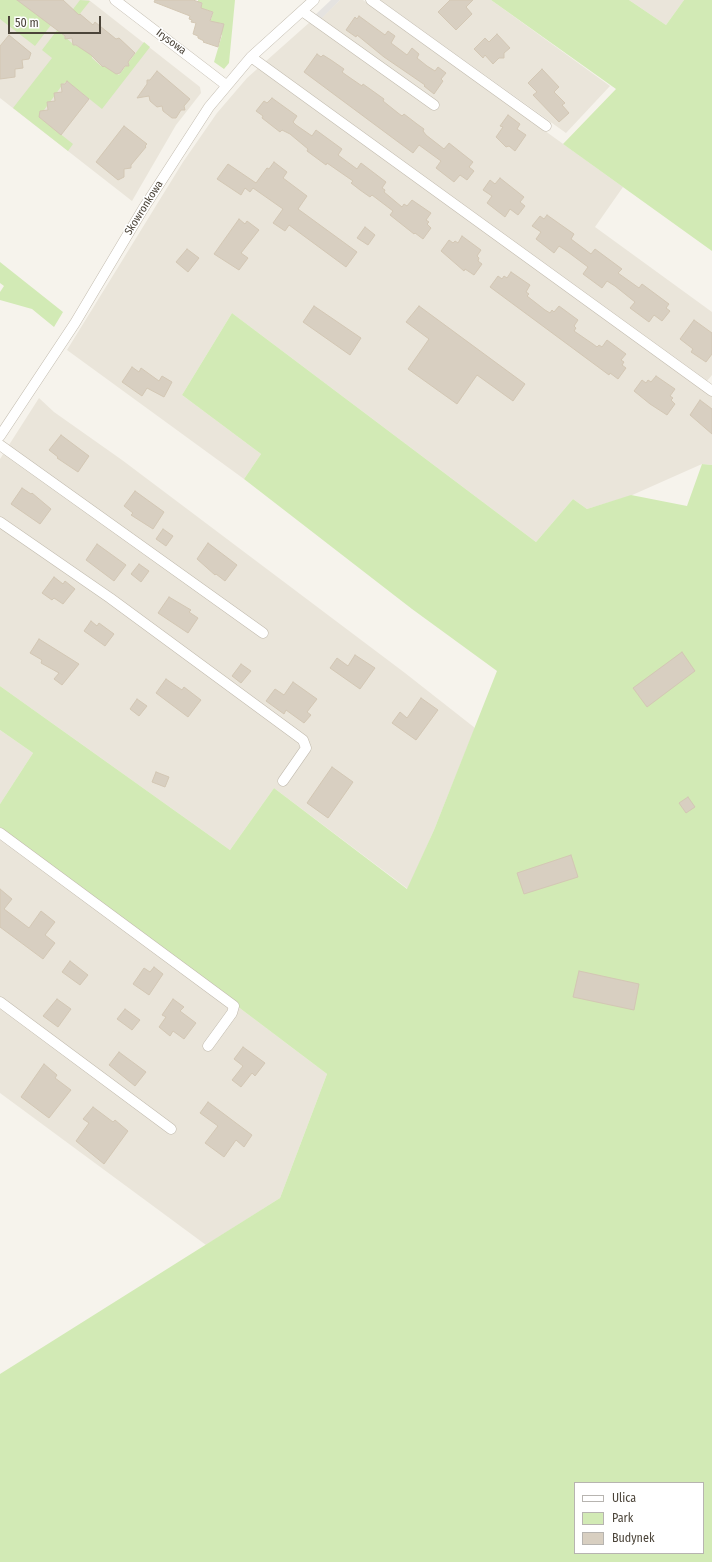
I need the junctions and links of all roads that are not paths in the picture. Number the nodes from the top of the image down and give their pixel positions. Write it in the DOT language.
graph roads {
  1 [pos="115,0"];
  2 [pos="314,0"];
  3 [pos="371,0"];
  4 [pos="302,11"];
  5 [pos="251,57"];
  6 [pos="226,85"];
  7 [pos="434,105"];
  8 [pos="546,126"];
  9 [pos="712,390"];
  10 [pos="0,436"];
  11 [pos="0,445"];
  12 [pos="0,522"];
  13 [pos="263,633"];
  14 [pos="283,781"];
  15 [pos="0,833"];
  16 [pos="0,1002"];
  17 [pos="208,1046"];
  18 [pos="171,1129"];
  1 -- 6 [label="street, Irysowa"];
  2 -- 4 [label="street, Skowronkowa"];
  3 -- 8 [label="street"];
  4 -- 5 [label="street, Skowronkowa"];
  4 -- 7 [label="street"];
  5 -- 6 [label="street, Skowronkowa"];
  5 -- 9 [label="street"];
  6 -- 10 [label="street, Skowronkowa"];
  11 -- 13 [label="street"];
  12 -- 14 [label="street"];
  15 -- 17 [label="street"];
  16 -- 18 [label="street"];
}
